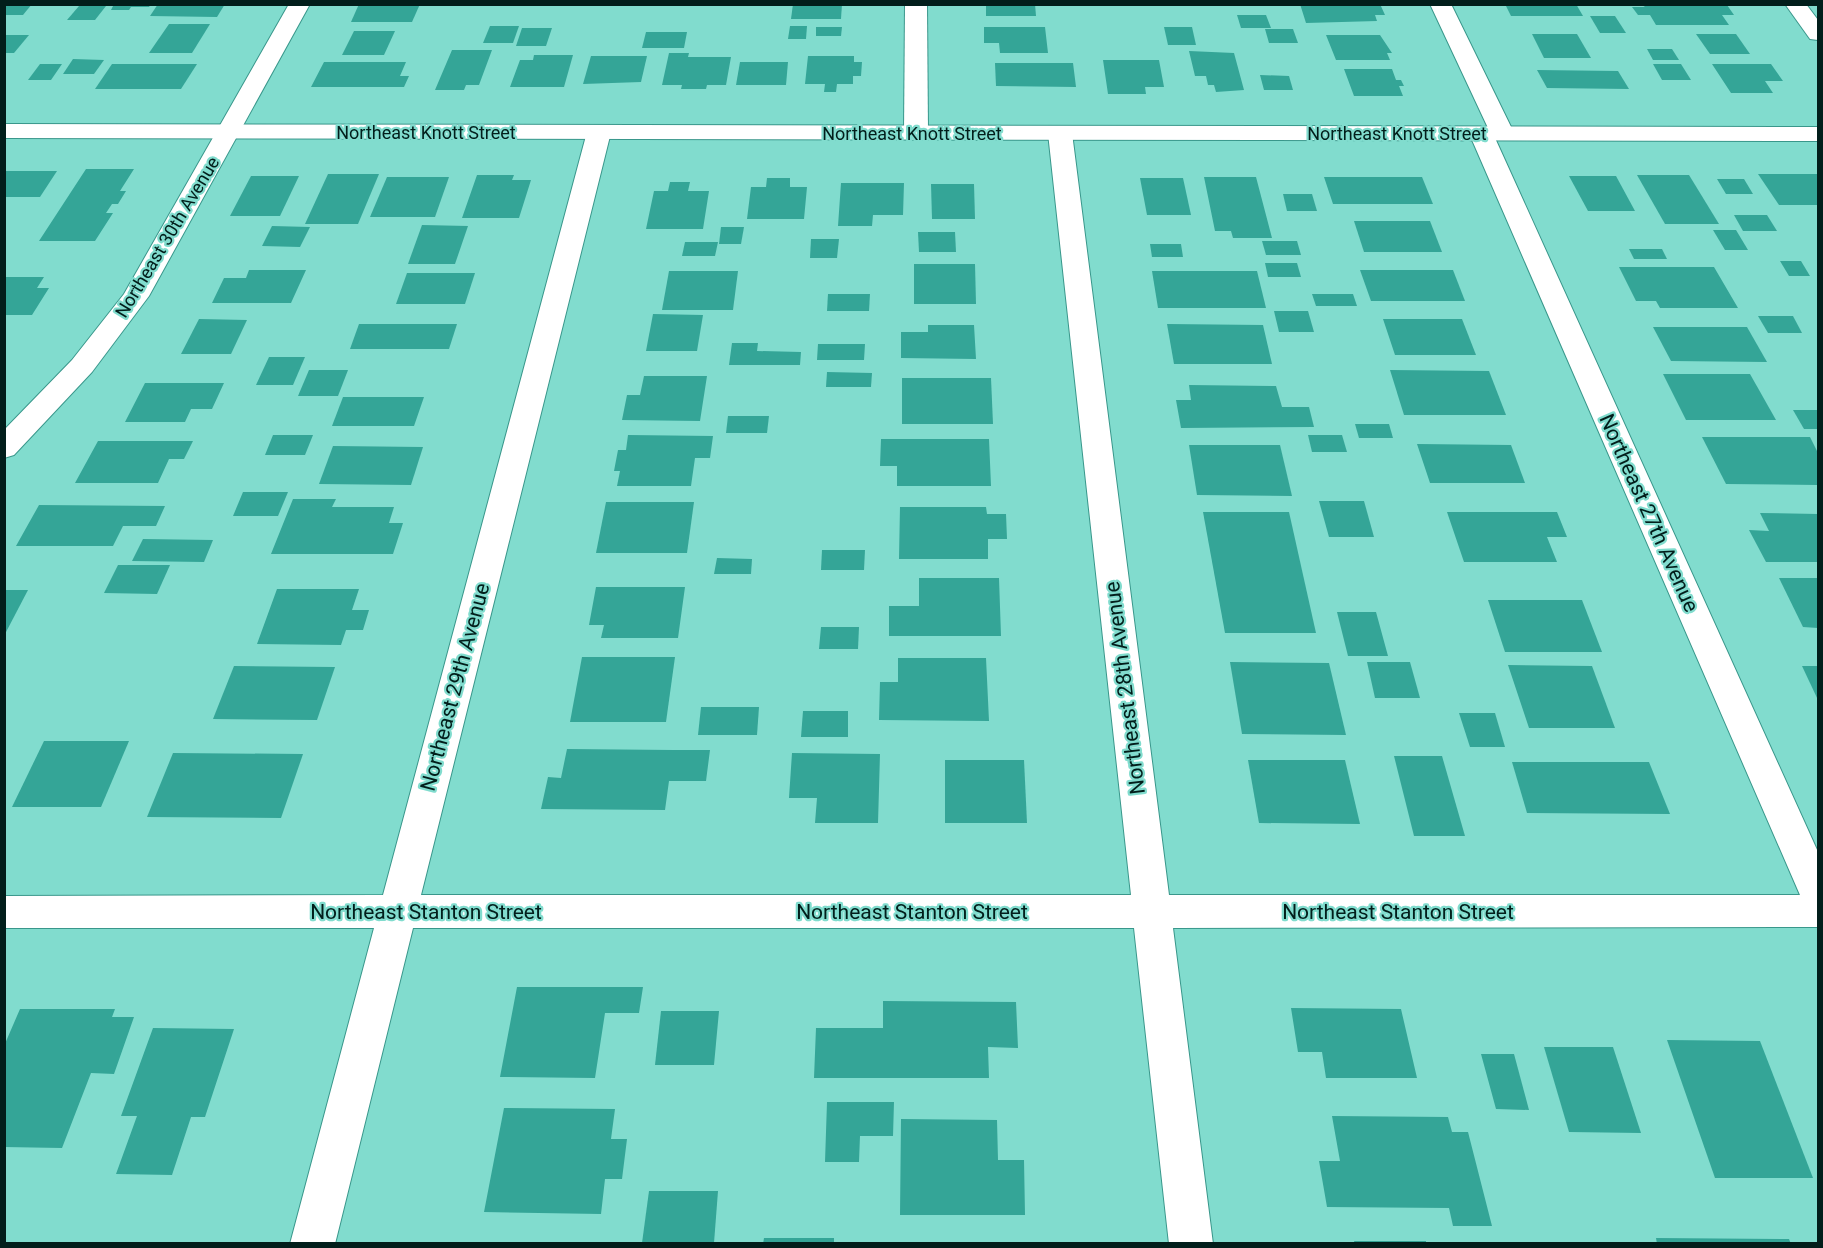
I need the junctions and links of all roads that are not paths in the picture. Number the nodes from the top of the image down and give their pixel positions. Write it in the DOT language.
graph roads {
  1 [pos="300,4"];
  2 [pos="916,4"];
  3 [pos="1440,4"];
  4 [pos="1795,4"];
  5 [pos="1818,34"];
  6 [pos="4,131"];
  7 [pos="229,131"];
  8 [pos="599,132"];
  9 [pos="916,133"];
  10 [pos="1060,133"];
  11 [pos="1491,133"];
  12 [pos="1818,134"];
  13 [pos="4,448"];
  14 [pos="1818,893"];
  15 [pos="1818,911"];
  16 [pos="4,912"];
  17 [pos="397,912"];
  18 [pos="1151,912"];
  19 [pos="312,1244"];
  20 [pos="1191,1244"];
  1 -- 7 [label="street, Northeast 30th Avenue"];
  2 -- 9 [label="street"];
  3 -- 11 [label="street, Northeast 27th Avenue"];
  4 -- 5 [label="street"];
  6 -- 7 [label="street, Northeast Knott Street"];
  7 -- 8 [label="street, Northeast Knott Street"];
  7 -- 13 [label="street, Northeast 30th Avenue"];
  8 -- 9 [label="street, Northeast Knott Street"];
  8 -- 17 [label="street, Northeast 29th Avenue"];
  9 -- 10 [label="street, Northeast Knott Street"];
  10 -- 11 [label="street, Northeast Knott Street"];
  10 -- 18 [label="street, Northeast 28th Avenue"];
  11 -- 12 [label="street, Northeast Knott Street"];
  11 -- 14 [label="street, Northeast 27th Avenue"];
  15 -- 18 [label="street, Northeast Stanton Street"];
  16 -- 17 [label="street, Northeast Stanton Street"];
  17 -- 18 [label="street, Northeast Stanton Street"];
  17 -- 19 [label="street, Northeast 29th Avenue"];
  18 -- 20 [label="street, Northeast 28th Avenue"];
}
